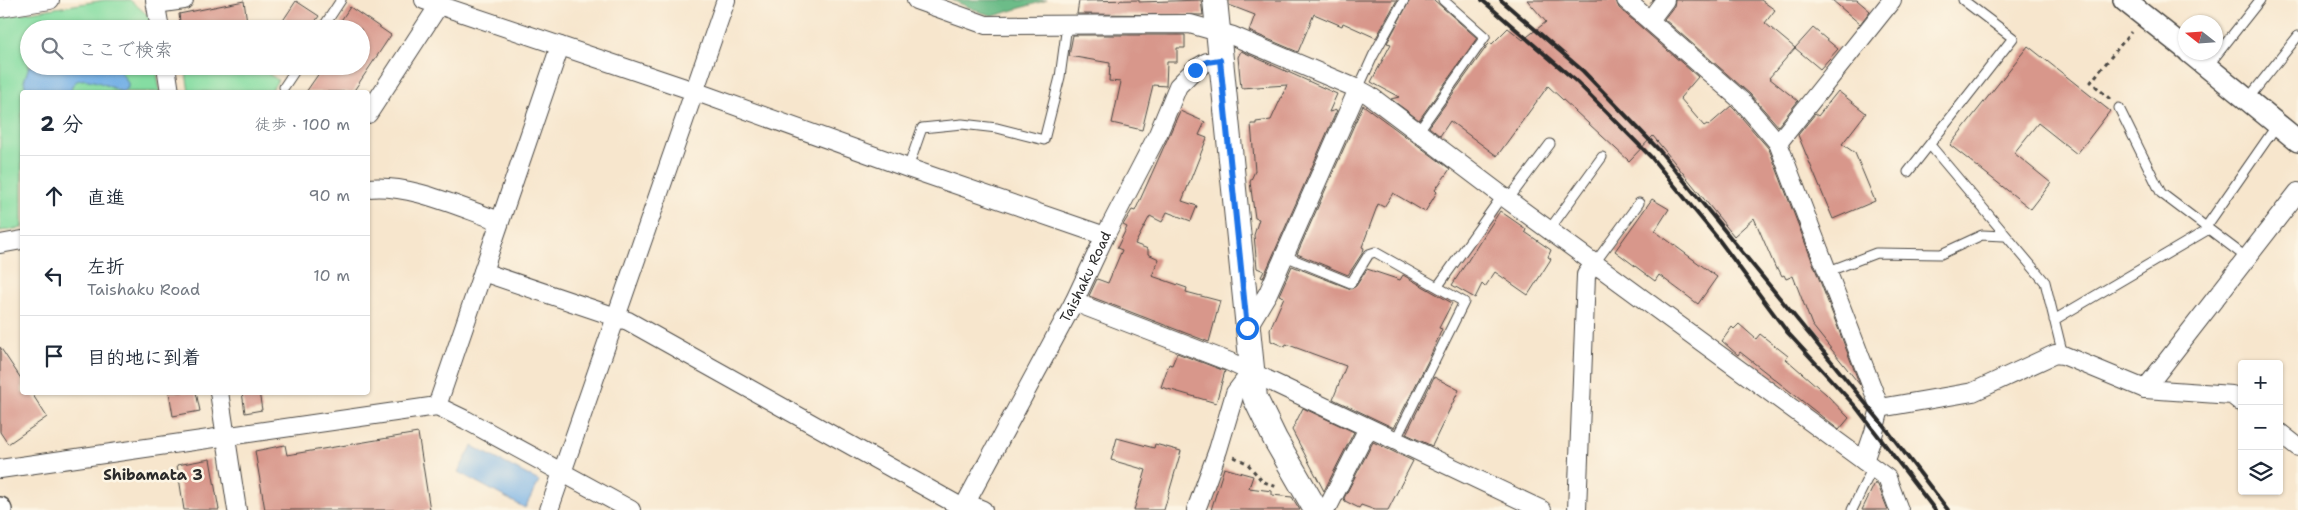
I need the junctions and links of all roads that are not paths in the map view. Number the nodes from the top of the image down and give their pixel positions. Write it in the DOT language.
graph roads {
  1 [pos="50,0"];
  2 [pos="184,0"];
  3 [pos="341,0"];
  4 [pos="726,0"];
  5 [pos="916,0"];
  6 [pos="1214,0"];
  7 [pos="1404,0"];
  8 [pos="1443,0"];
  9 [pos="1626,0"];
  10 [pos="1665,0"];
  11 [pos="1892,0"];
  12 [pos="1963,0"];
  13 [pos="2260,0"];
  14 [pos="156,2"];
  15 [pos="434,2"];
  16 [pos="2133,5"];
  17 [pos="0,8"];
  18 [pos="159,20"];
  19 [pos="328,20"];
  20 [pos="1650,20"];
  21 [pos="1067,25"];
  22 [pos="1217,30"];
  23 [pos="2298,36"];
  24 [pos="2178,42"];
  25 [pos="560,46"];
  26 [pos="1220,60"];
  27 [pos="2199,60"];
  28 [pos="2207,67"];
  29 [pos="167,75"];
  30 [pos="292,75"];
  31 [pos="284,87"];
  32 [pos="1358,89"];
  33 [pos="170,90"];
  34 [pos="694,91"];
  35 [pos="2247,100"];
  36 [pos="2119,108"];
  37 [pos="370,111"];
  38 [pos="2277,125"];
  39 [pos="1418,132"];
  40 [pos="2298,141"];
  41 [pos="1778,143"];
  42 [pos="1550,144"];
  43 [pos="1930,145"];
  44 [pos="1602,157"];
  45 [pos="908,168"];
  46 [pos="1908,172"];
  47 [pos="370,188"];
  48 [pos="2298,192"];
  49 [pos="1505,198"];
  50 [pos="1639,203"];
  51 [pos="500,220"];
  52 [pos="2208,228"];
  53 [pos="1549,230"];
  54 [pos="1105,236"];
  55 [pos="2004,236"];
  56 [pos="20,240"];
  57 [pos="0,244"];
  58 [pos="1285,256"];
  59 [pos="2247,258"];
  60 [pos="1594,264"];
  61 [pos="1829,271"];
  62 [pos="483,272"];
  63 [pos="1438,286"];
  64 [pos="1074,302"];
  65 [pos="615,317"];
  66 [pos="2054,320"];
  67 [pos="1247,328"];
  68 [pos="2063,355"];
  69 [pos="1251,372"];
  70 [pos="2145,389"];
  71 [pos="219,395"];
  72 [pos="2238,400"];
  73 [pos="437,406"];
  74 [pos="1880,408"];
  75 [pos="1368,428"];
  76 [pos="226,435"];
  77 [pos="2283,435"];
  78 [pos="1396,441"];
  79 [pos="2298,447"];
  80 [pos="1868,464"];
  81 [pos="0,469"];
  82 [pos="563,472"];
  83 [pos="964,507"];
  84 [pos="1326,509"];
  85 [pos="237,510"];
  86 [pos="549,510"];
  87 [pos="631,510"];
  88 [pos="983,510"];
  89 [pos="1196,510"];
  90 [pos="1542,510"];
  91 [pos="1577,510"];
  92 [pos="1852,510"];
  93 [pos="1899,510"];
  1 -- 17 [label="street"];
  2 -- 14 [label="street"];
  3 -- 19 [label="lane"];
  4 -- 34 [label="street"];
  5 -- 21 [label="street"];
  6 -- 22 [label="main road"];
  7 -- 32 [label="lane"];
  8 -- 39 [label="lane"];
  9 -- 20 [label="street"];
  10 -- 20 [label="street"];
  11 -- 41 [label="street"];
  12 -- 43 [label="lane"];
  13 -- 28 [label="lane"];
  14 -- 18 [label="street"];
  15 -- 25 [label="street"];
  15 -- 37 [label="street"];
  16 -- 24 [label="street"];
  20 -- 41 [label="street"];
  21 -- 22 [label="street"];
  21 -- 45 [label="lane"];
  22 -- 26 [label="main road"];
  22 -- 32 [label="street"];
  23 -- 35 [label="lane"];
  25 -- 34 [label="street"];
  25 -- 51 [label="street"];
  26 -- 54 [label="street, Taishaku Road"];
  26 -- 67 [label="main road"];
  27 -- 28 [label="street"];
  28 -- 35 [label="street"];
  29 -- 33 [label="street"];
  30 -- 31 [label="lane"];
  32 -- 39 [label="street"];
  32 -- 58 [label="street"];
  34 -- 45 [label="street"];
  34 -- 65 [label="street"];
  35 -- 38 [label="street"];
  36 -- 52 [label="lane"];
  38 -- 40 [label="street"];
  38 -- 52 [label="lane"];
  39 -- 49 [label="street"];
  41 -- 61 [label="street"];
  42 -- 49 [label="lane"];
  43 -- 46 [label="lane"];
  43 -- 55 [label="lane"];
  44 -- 53 [label="lane"];
  45 -- 54 [label="street"];
  47 -- 51 [label="street"];
  48 -- 59 [label="street"];
  49 -- 53 [label="street"];
  49 -- 63 [label="lane"];
  50 -- 60 [label="lane"];
  51 -- 62 [label="street"];
  52 -- 59 [label="lane"];
  52 -- 66 [label="lane"];
  53 -- 60 [label="street"];
  54 -- 64 [label="street, Taishaku Road"];
  55 -- 61 [label="lane"];
  55 -- 66 [label="lane"];
  56 -- 57 [label="street"];
  58 -- 63 [label="lane"];
  58 -- 67 [label="street"];
  59 -- 70 [label="street"];
  60 -- 80 [label="street"];
  60 -- 91 [label="street"];
  61 -- 74 [label="street"];
  62 -- 65 [label="street"];
  62 -- 73 [label="street"];
  63 -- 78 [label="lane"];
  64 -- 69 [label="street"];
  64 -- 83 [label="street, Taishaku Road"];
  65 -- 82 [label="street"];
  65 -- 83 [label="street"];
  66 -- 68 [label="lane"];
  67 -- 69 [label="main road"];
  68 -- 70 [label="street"];
  68 -- 74 [label="street"];
  69 -- 75 [label="street"];
  69 -- 84 [label="main road"];
  69 -- 89 [label="street"];
  70 -- 72 [label="street"];
  71 -- 76 [label="street"];
  73 -- 76 [label="street"];
  73 -- 82 [label="street"];
  74 -- 80 [label="street"];
  75 -- 78 [label="street"];
  75 -- 84 [label="street"];
  76 -- 81 [label="street"];
  76 -- 85 [label="street"];
  77 -- 79 [label="street"];
  78 -- 90 [label="street"];
  80 -- 92 [label="lane"];
  80 -- 93 [label="street"];
  82 -- 86 [label="street"];
  82 -- 87 [label="street"];
  83 -- 88 [label="street"];
}
